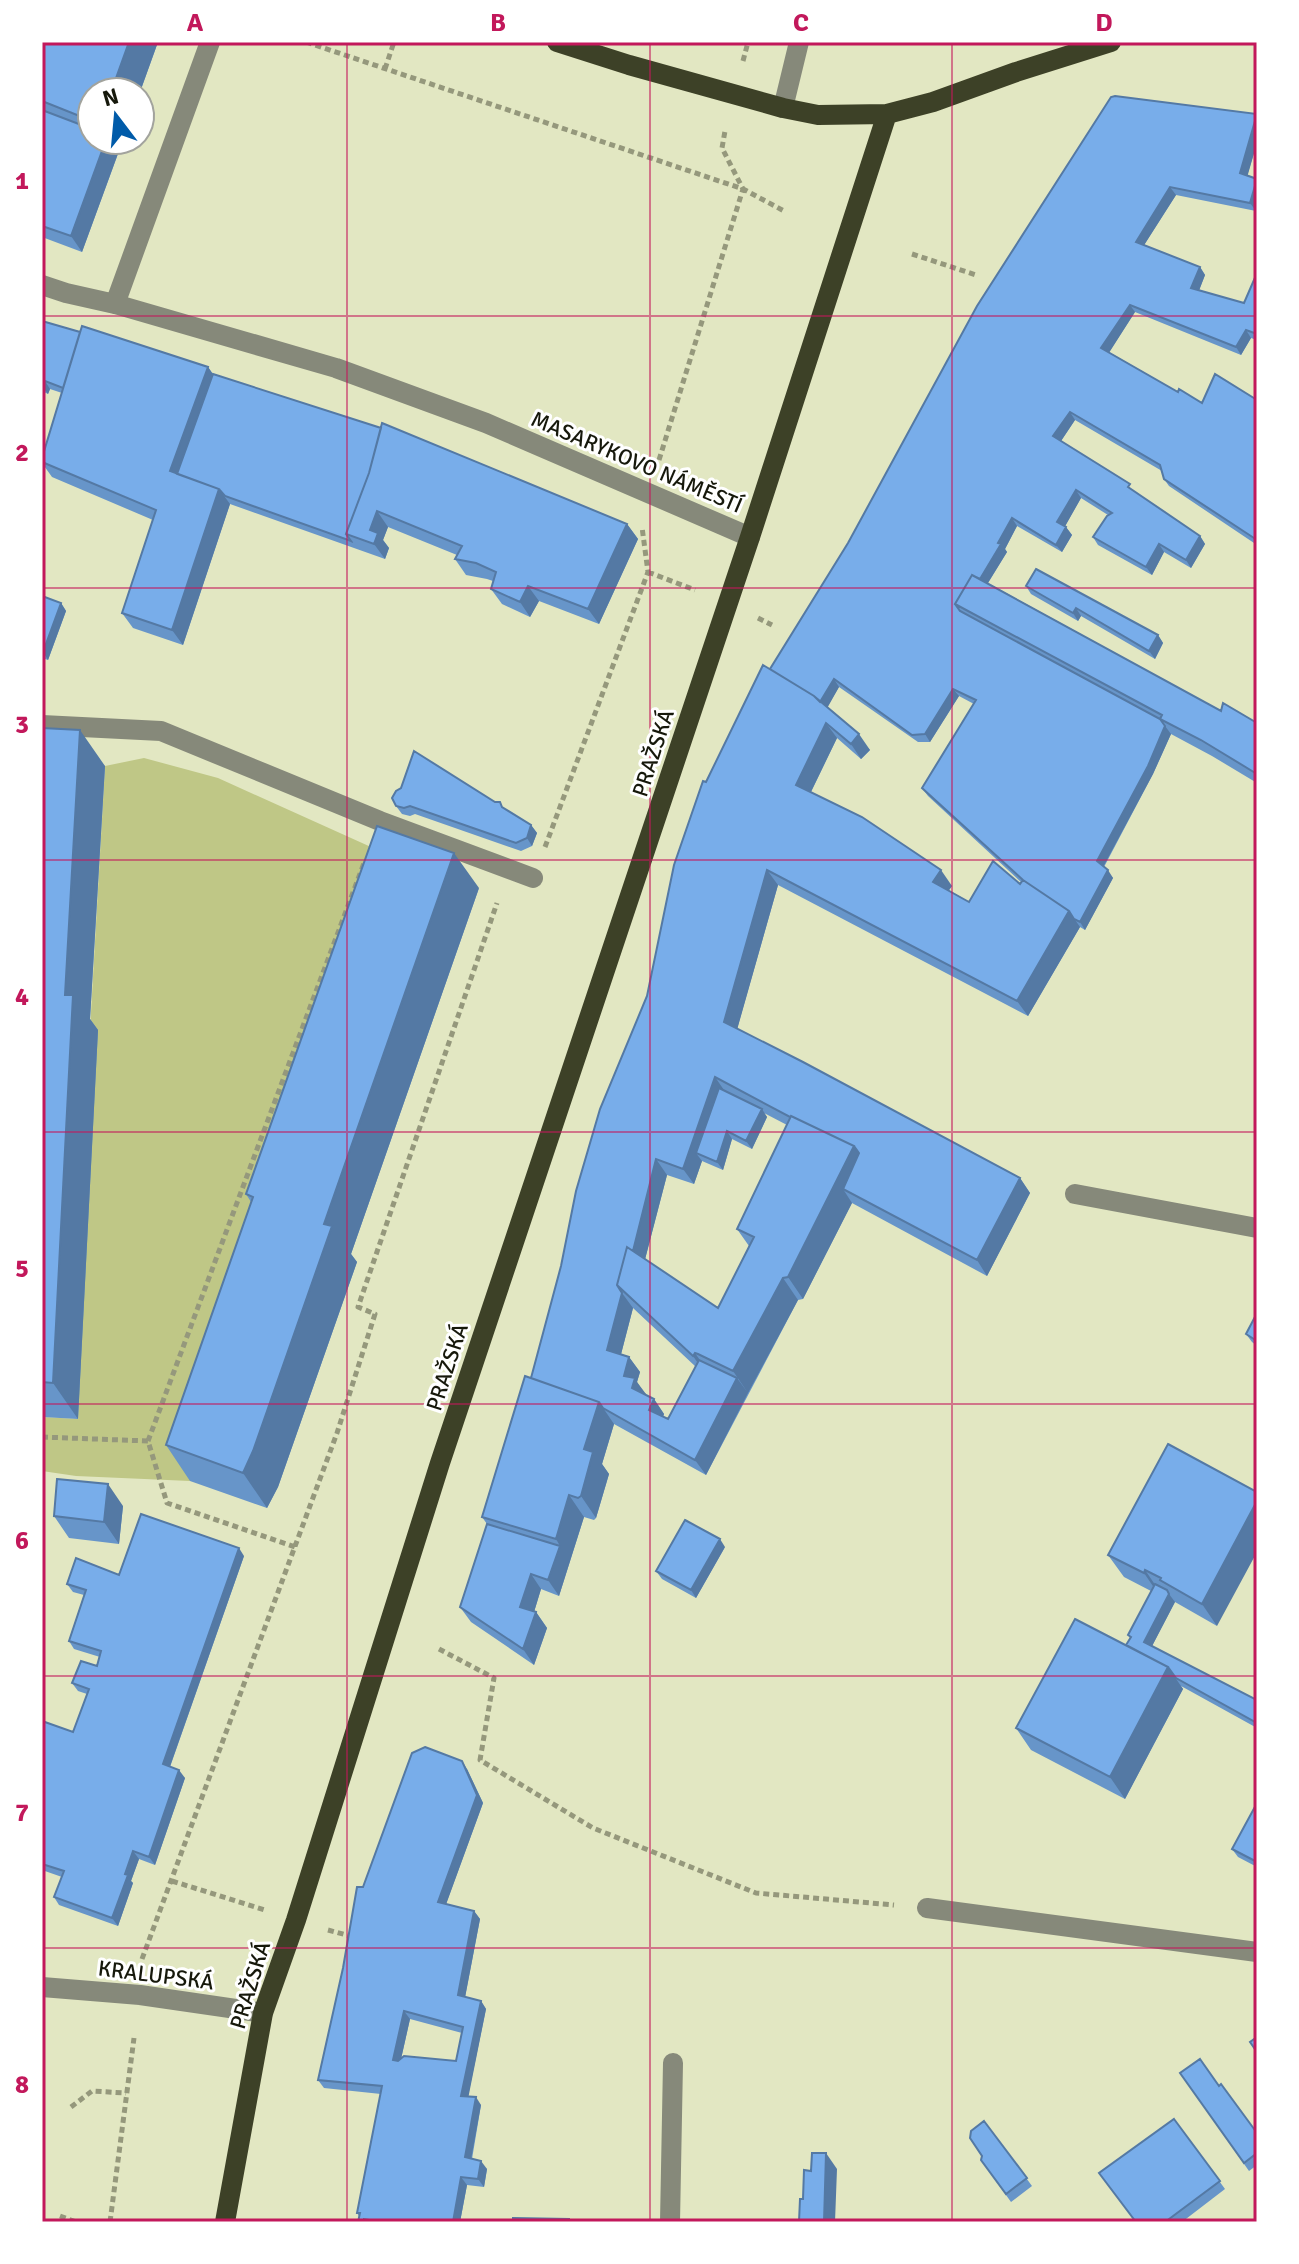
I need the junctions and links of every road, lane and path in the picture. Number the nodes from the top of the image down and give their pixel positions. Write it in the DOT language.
graph roads {
  1 [pos="210,42"];
  2 [pos="306,42"];
  3 [pos="394,42"];
  4 [pos="557,42"];
  5 [pos="748,42"];
  6 [pos="799,42"];
  7 [pos="1111,42"];
  8 [pos="741,66"];
  9 [pos="385,69"];
  10 [pos="783,108"];
  11 [pos="887,114"];
  12 [pos="725,131"];
  13 [pos="743,189"];
  14 [pos="786,212"];
  15 [pos="912,254"];
  16 [pos="976,275"];
  17 [pos="42,285"];
  18 [pos="115,304"];
  19 [pos="652,495"];
  20 [pos="750,537"];
  21 [pos="42,725"];
  22 [pos="380,821"];
  23 [pos="533,878"];
  24 [pos="1075,1194"];
  25 [pos="1257,1228"];
  26 [pos="42,1437"];
  27 [pos="148,1441"];
  28 [pos="295,1547"];
  29 [pos="439,1649"];
  30 [pos="927,1908"];
  31 [pos="1257,1952"];
  32 [pos="142,1959"];
  33 [pos="42,1987"];
  34 [pos="263,2013"];
  35 [pos="134,2038"];
  36 [pos="673,2063"];
  37 [pos="126,2093"];
  38 [pos="71,2107"];
  39 [pos="60,2216"];
  40 [pos="76,2222"];
  41 [pos="110,2222"];
  42 [pos="225,2222"];
  43 [pos="670,2222"];
  1 -- 18 [label="street"];
  2 -- 9 [label="path"];
  3 -- 9 [label="path"];
  4 -- 10 [label="main road"];
  5 -- 8 [label="path"];
  6 -- 10 [label="street"];
  7 -- 11 [label="main road"];
  9 -- 13 [label="path"];
  10 -- 11 [label="main road"];
  11 -- 20 [label="main road, MASARYKOVO NÁMĚSTÍ"];
  12 -- 13 [label="path"];
  13 -- 14 [label="path"];
  13 -- 19 [label="path"];
  15 -- 16 [label="path"];
  17 -- 18 [label="street, MASARYKOVO NÁMĚSTÍ"];
  18 -- 19 [label="street, MASARYKOVO NÁMĚSTÍ"];
  19 -- 20 [label="street, MASARYKOVO NÁMĚSTÍ"];
  19 -- 23 [label="path"];
  20 -- 34 [label="main road, PRAŽSKÁ"];
  21 -- 22 [label="street"];
  22 -- 23 [label="street"];
  22 -- 27 [label="path"];
  23 -- 28 [label="path"];
  24 -- 25 [label="street"];
  26 -- 27 [label="path"];
  27 -- 28 [label="path"];
  28 -- 32 [label="path"];
  29 -- 30 [label="path"];
  30 -- 31 [label="street"];
  33 -- 34 [label="street, KRALUPSKÁ"];
  34 -- 42 [label="main road, PRAŽSKÁ"];
  35 -- 37 [label="path"];
  36 -- 43 [label="street"];
  37 -- 38 [label="path"];
  37 -- 41 [label="path"];
  39 -- 40 [label="path"];
}
